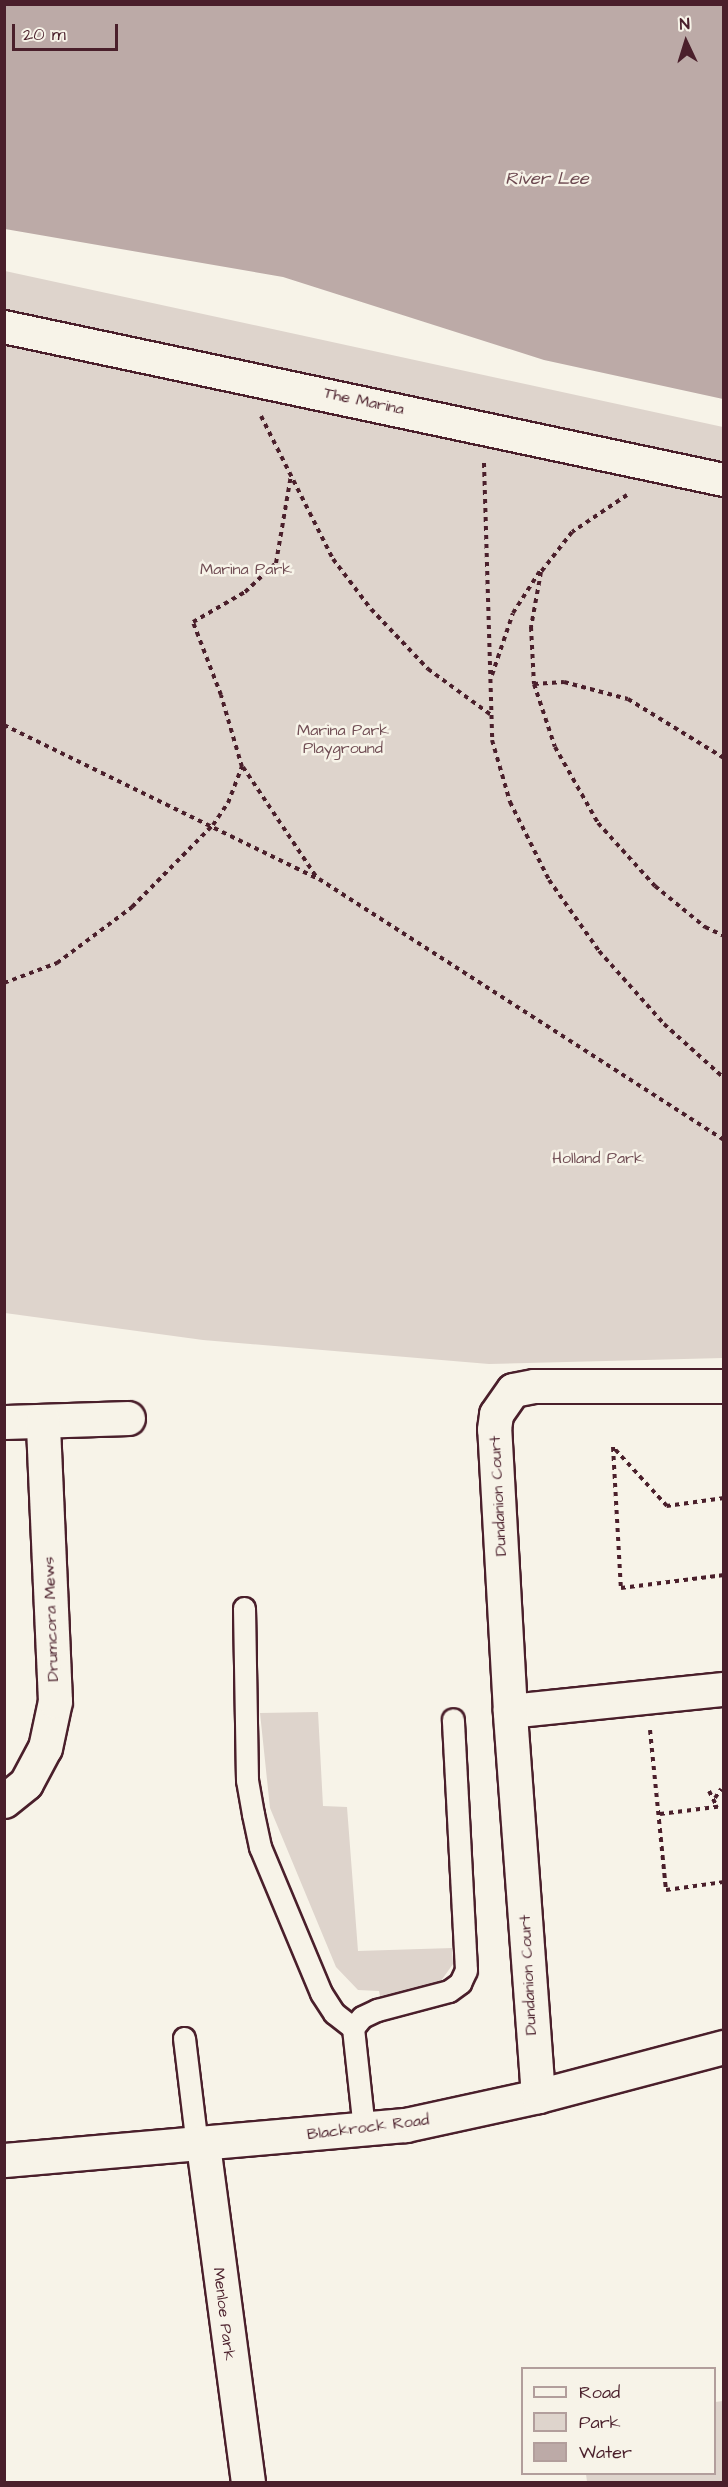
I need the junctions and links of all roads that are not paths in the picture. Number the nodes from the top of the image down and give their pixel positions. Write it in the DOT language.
graph roads {
  1 [pos="4,327"];
  2 [pos="723,480"];
  3 [pos="723,1386"];
  4 [pos="128,1418"];
  5 [pos="43,1421"];
  6 [pos="4,1422"];
  7 [pos="244,1608"];
  8 [pos="723,1689"];
  9 [pos="510,1711"];
  10 [pos="453,1719"];
  11 [pos="4,1801"];
  12 [pos="353,2028"];
  13 [pos="184,2038"];
  14 [pos="723,2048"];
  15 [pos="538,2096"];
  16 [pos="364,2130"];
  17 [pos="200,2145"];
  18 [pos="4,2160"];
  19 [pos="248,2482"];
  1 -- 2 [label="street, The Marina"];
  3 -- 9 [label="street, Dundanion Court"];
  4 -- 5 [label="street"];
  5 -- 6 [label="street"];
  5 -- 11 [label="street, Drumcora Mews"];
  7 -- 12 [label="lane"];
  8 -- 9 [label="street"];
  9 -- 15 [label="street, Dundanion Court"];
  10 -- 12 [label="lane"];
  12 -- 16 [label="lane"];
  13 -- 17 [label="lane"];
  14 -- 15 [label="street, Blackrock Road"];
  15 -- 16 [label="street, Blackrock Road"];
  16 -- 17 [label="street, Blackrock Road"];
  17 -- 18 [label="street, Blackrock Road"];
  17 -- 19 [label="street, Menloe Park"];
}
